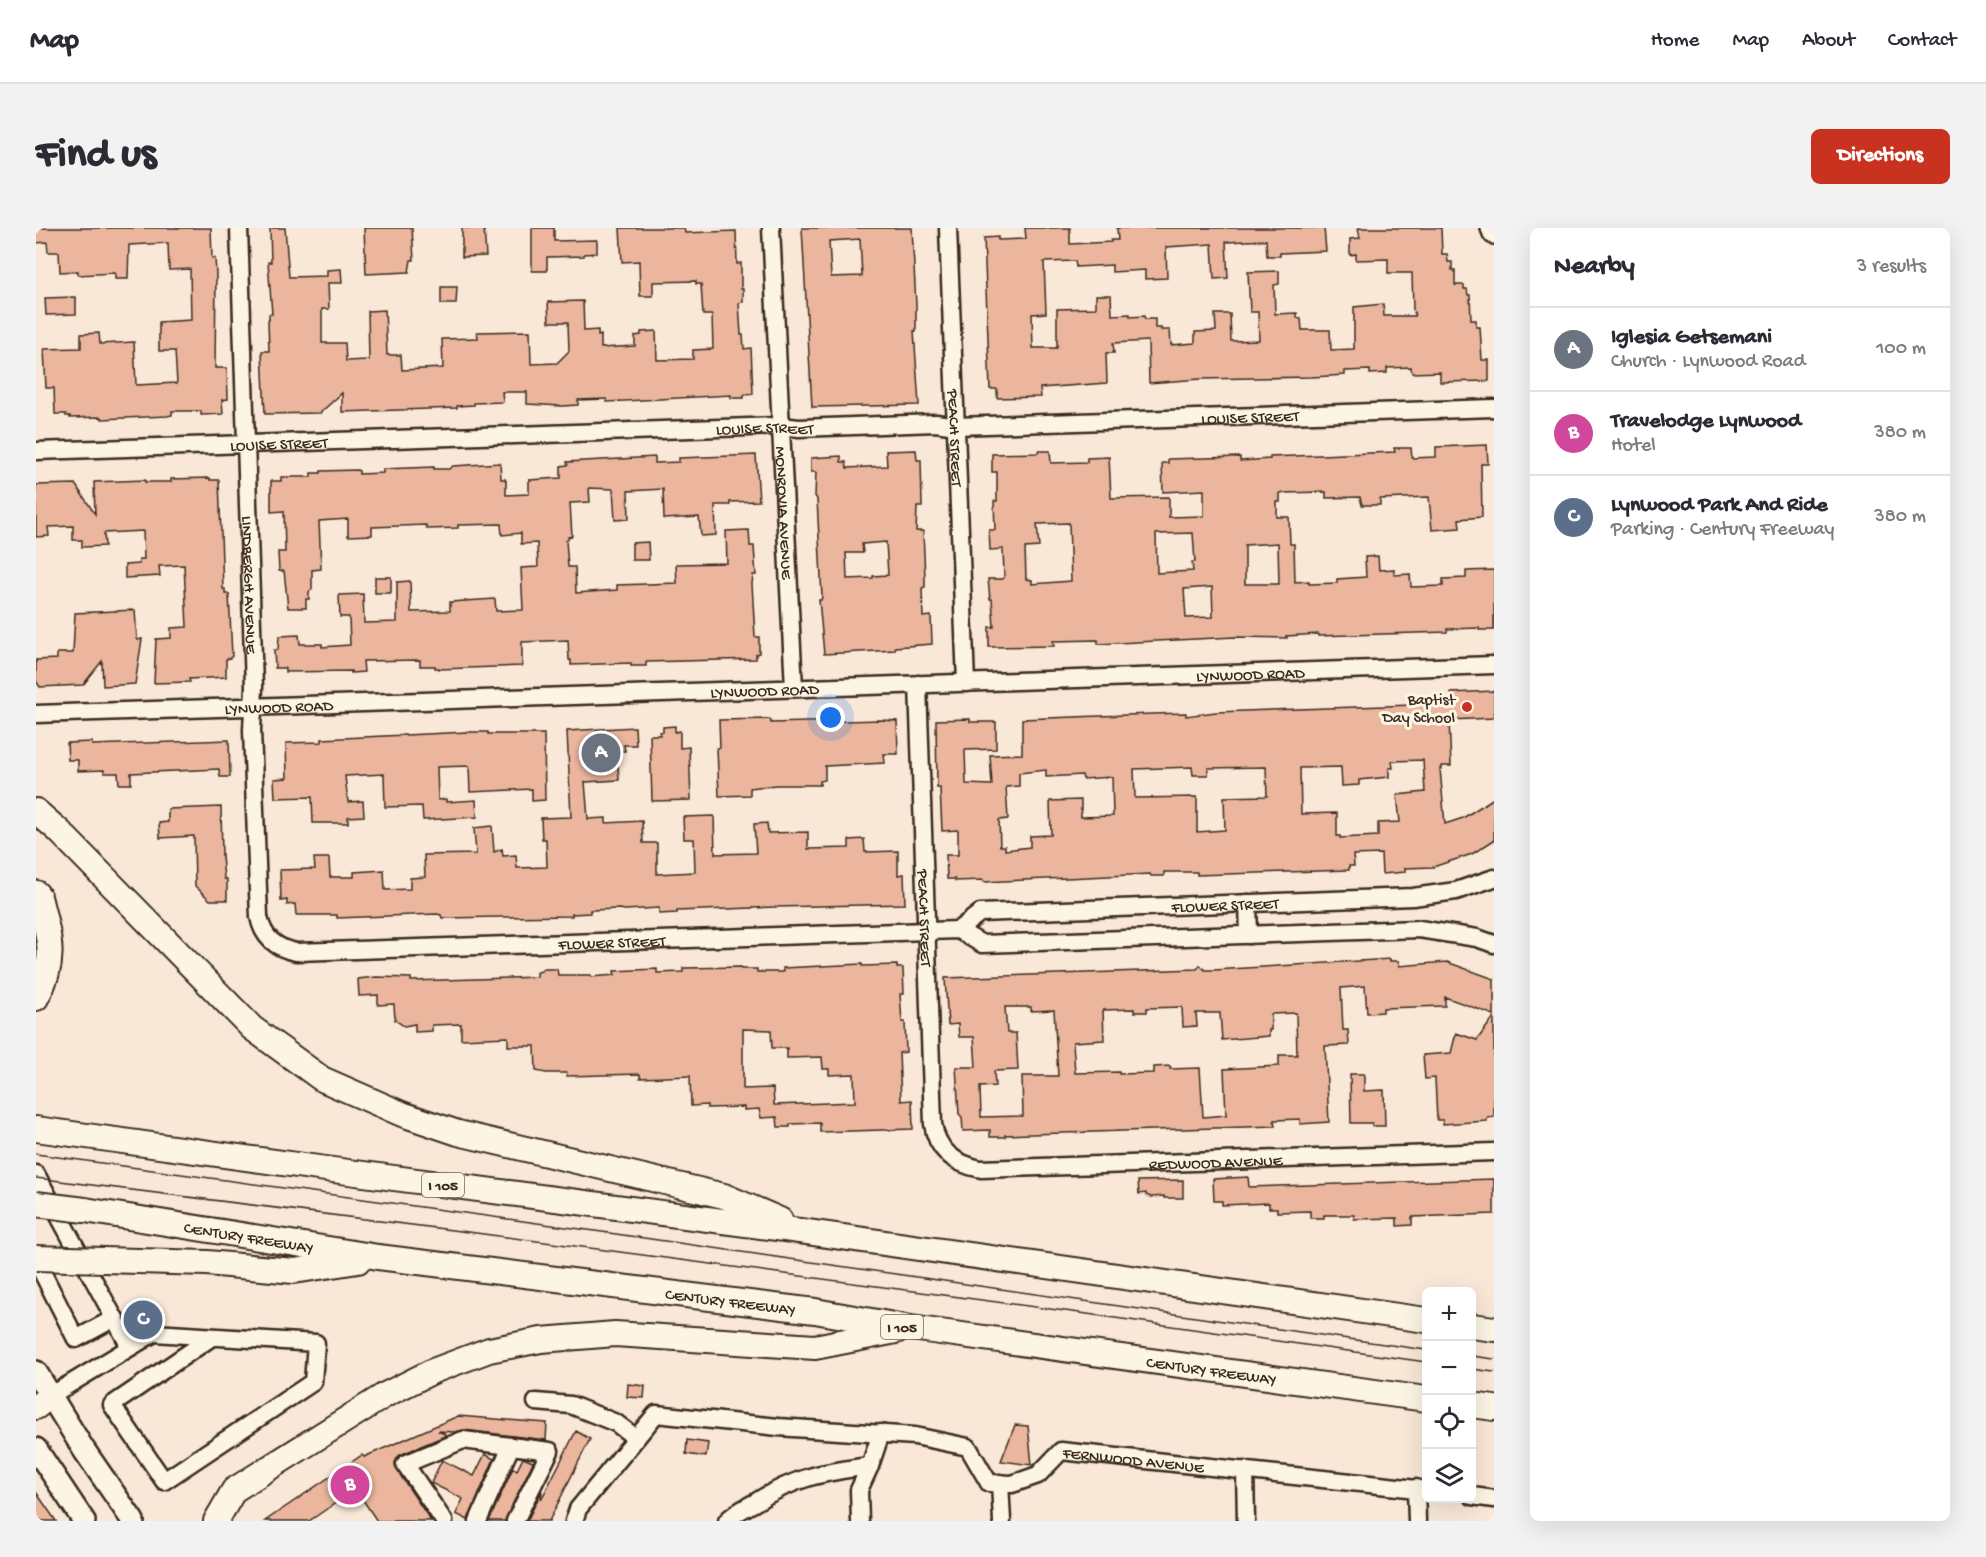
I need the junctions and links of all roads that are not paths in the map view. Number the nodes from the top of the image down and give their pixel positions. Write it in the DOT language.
graph roads {
  1 [pos="239,228"];
  2 [pos="771,228"];
  3 [pos="948,228"];
  4 [pos="1492,228"];
  5 [pos="1494,234"];
  6 [pos="1494,408"];
  7 [pos="781,426"];
  8 [pos="956,426"];
  9 [pos="246,443"];
  10 [pos="36,451"];
  11 [pos="1494,665"];
  12 [pos="966,683"];
  13 [pos="918,684"];
  14 [pos="794,688"];
  15 [pos="253,708"];
  16 [pos="36,714"];
  17 [pos="36,811"];
  18 [pos="1494,878"];
  19 [pos="36,893"];
  20 [pos="1248,903"];
  21 [pos="958,930"];
  22 [pos="927,931"];
  23 [pos="1249,934"];
  24 [pos="269,940"];
  25 [pos="1494,944"];
  26 [pos="37,997"];
  27 [pos="36,1129"];
  28 [pos="943,1150"];
  29 [pos="1494,1152"];
  30 [pos="36,1174"];
  31 [pos="36,1204"];
  32 [pos="807,1232"];
  33 [pos="378,1257"];
  34 [pos="36,1259"];
  35 [pos="115,1318"];
  36 [pos="1422,1319"];
  37 [pos="1476,1327"];
  38 [pos="910,1328"];
  39 [pos="1494,1329"];
  40 [pos="212,1337"];
  41 [pos="130,1347"];
  42 [pos="36,1372"];
  43 [pos="1422,1398"];
  44 [pos="43,1402"];
  45 [pos="536,1402"];
  46 [pos="1476,1406"];
  47 [pos="1494,1408"];
  48 [pos="881,1434"];
  49 [pos="636,1438"];
  50 [pos="511,1446"];
  51 [pos="36,1449"];
  52 [pos="870,1466"];
  53 [pos="1245,1470"];
  54 [pos="1000,1483"];
  55 [pos="1421,1489"];
  56 [pos="1476,1497"];
  57 [pos="1494,1499"];
  58 [pos="84,1521"];
  59 [pos="133,1521"];
  60 [pos="216,1521"];
  61 [pos="444,1521"];
  62 [pos="478,1521"];
  63 [pos="515,1521"];
  64 [pos="574,1521"];
  65 [pos="727,1521"];
  66 [pos="860,1521"];
  67 [pos="1002,1521"];
  68 [pos="1246,1521"];
  69 [pos="1417,1521"];
  1 -- 9 [label="street, LINDBERGH AVENUE"];
  2 -- 7 [label="street, MONROVIA AVENUE"];
  3 -- 8 [label="street, PEACH STREET"];
  4 -- 5 [label="main road"];
  6 -- 8 [label="street, LOUISE STREET"];
  7 -- 8 [label="street, LOUISE STREET"];
  7 -- 9 [label="street, LOUISE STREET"];
  7 -- 14 [label="street, MONROVIA AVENUE"];
  8 -- 12 [label="street, PEACH STREET"];
  9 -- 10 [label="street, LOUISE STREET"];
  9 -- 15 [label="street, LINDBERGH AVENUE"];
  11 -- 12 [label="street, LYNWOOD ROAD"];
  12 -- 13 [label="street, LYNWOOD ROAD"];
  13 -- 14 [label="street, LYNWOOD ROAD"];
  13 -- 22 [label="street, PEACH STREET"];
  14 -- 15 [label="street, LYNWOOD ROAD"];
  15 -- 16 [label="street, LYNWOOD ROAD"];
  15 -- 24 [label="street, LINDBERGH AVENUE"];
  17 -- 32 [label="highway"];
  18 -- 20 [label="street, FLOWER STREET"];
  19 -- 26 [label="highway"];
  20 -- 21 [label="street, FLOWER STREET"];
  20 -- 23 [label="street"];
  21 -- 22 [label="street, FLOWER STREET"];
  21 -- 23 [label="street, FLOWER STREET"];
  22 -- 24 [label="street, FLOWER STREET"];
  22 -- 28 [label="street, PEACH STREET"];
  23 -- 25 [label="street, FLOWER STREET"];
  27 -- 32 [label="highway, I 105"];
  28 -- 29 [label="street, REDWOOD AVENUE"];
  30 -- 35 [label="street"];
  31 -- 33 [label="highway, CENTURY FREEWAY / I 105, bridge"];
  32 -- 36 [label="highway, I 105"];
  33 -- 34 [label="highway, bridge"];
  33 -- 38 [label="highway, CENTURY FREEWAY / I 105"];
  34 -- 35 [label="street"];
  35 -- 41 [label="street"];
  37 -- 39 [label="highway"];
  38 -- 43 [label="highway, CENTURY FREEWAY / I 105"];
  38 -- 60 [label="highway"];
  40 -- 40 [label="street"];
  40 -- 41 [label="street"];
  41 -- 44 [label="street"];
  42 -- 44 [label="main road"];
  44 -- 59 [label="main road"];
  45 -- 49 [label="street"];
  46 -- 47 [label="highway"];
  48 -- 49 [label="street"];
  48 -- 52 [label="street"];
  48 -- 54 [label="street"];
  49 -- 64 [label="street"];
  50 -- 61 [label="street"];
  50 -- 62 [label="street"];
  50 -- 63 [label="street"];
  51 -- 58 [label="main road"];
  52 -- 65 [label="street"];
  52 -- 66 [label="street"];
  53 -- 54 [label="street, FERNWOOD AVENUE"];
  53 -- 55 [label="street, FERNWOOD AVENUE"];
  53 -- 68 [label="street"];
  54 -- 67 [label="street"];
  55 -- 69 [label="street"];
  56 -- 57 [label="street"];
}
